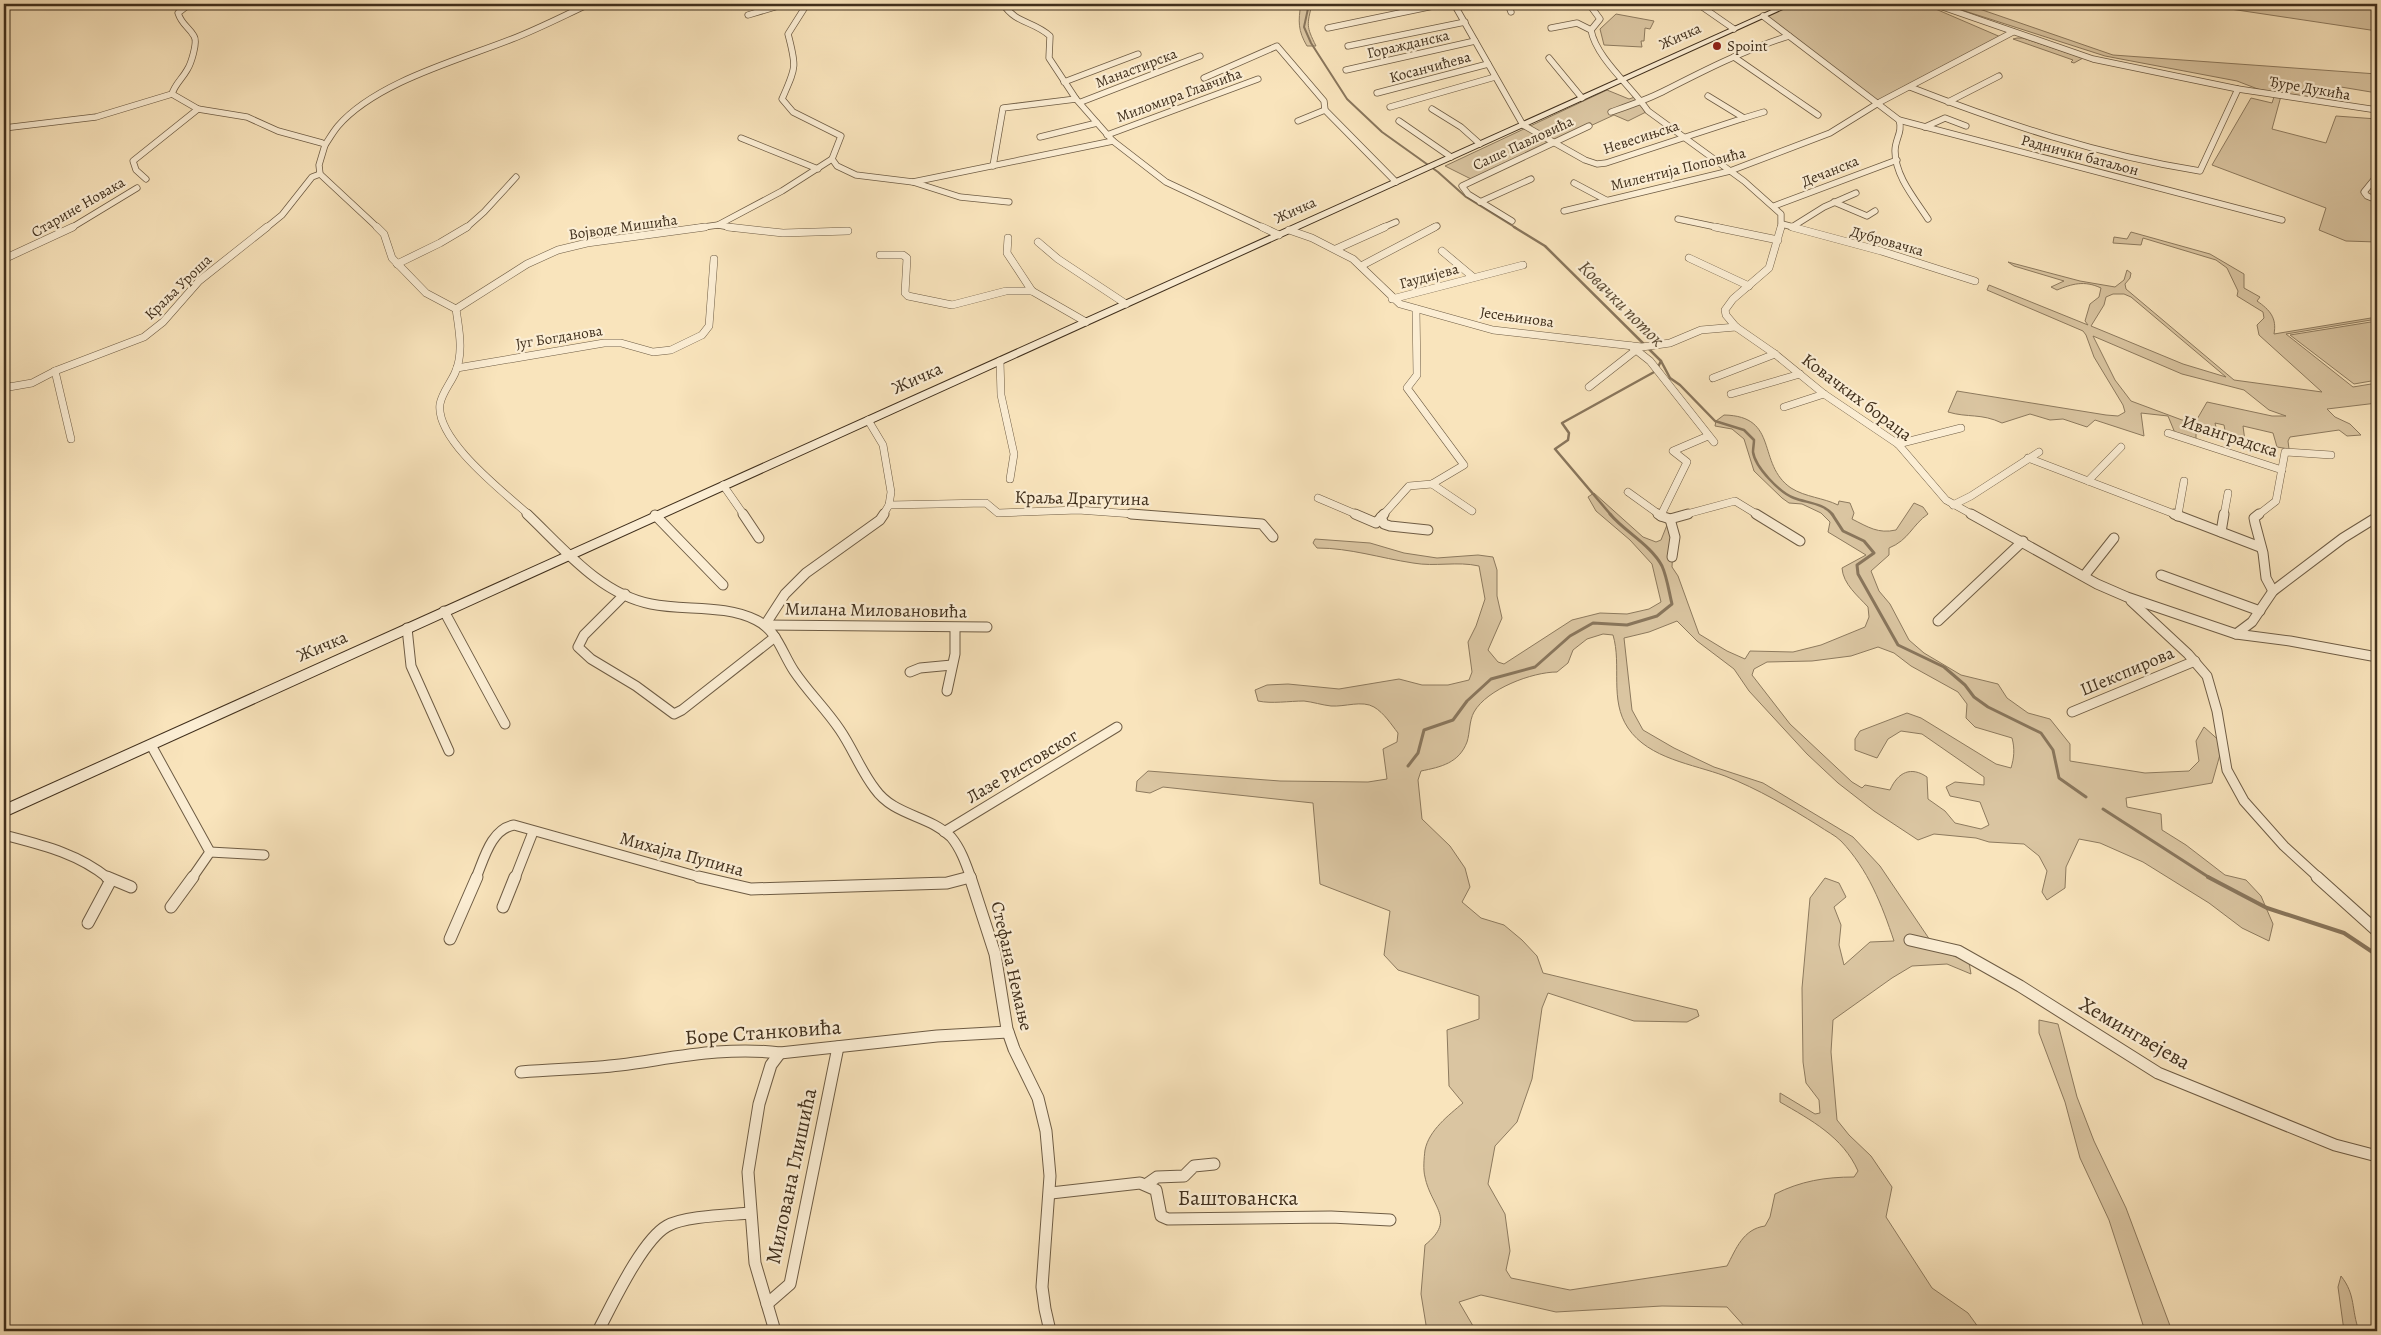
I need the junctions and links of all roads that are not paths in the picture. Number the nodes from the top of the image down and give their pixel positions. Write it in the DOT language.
graph roads {
  1 [pos="194,4"];
  2 [pos="589,4"];
  3 [pos="785,4"];
  4 [pos="807,4"];
  5 [pos="1002,4"];
  6 [pos="1346,4"];
  7 [pos="1443,4"];
  8 [pos="1454,4"];
  9 [pos="1508,4"];
  10 [pos="1589,4"];
  11 [pos="1698,4"];
  12 [pos="1790,4"];
  13 [pos="1934,4"];
  14 [pos="1335,6"];
  15 [pos="1511,12"];
  16 [pos="748,15"];
  17 [pos="1763,16"];
  18 [pos="1465,22"];
  19 [pos="1328,28"];
  20 [pos="1552,28"];
  21 [pos="1734,29"];
  22 [pos="1591,30"];
  23 [pos="2013,32"];
  24 [pos="1789,36"];
  25 [pos="1476,41"];
  26 [pos="1348,46"];
  27 [pos="1138,54"];
  28 [pos="1200,56"];
  29 [pos="1734,57"];
  30 [pos="1550,58"];
  31 [pos="1488,64"];
  32 [pos="1346,70"];
  33 [pos="1999,76"];
  34 [pos="1495,77"];
  35 [pos="1204,78"];
  36 [pos="1623,79"];
  37 [pos="1258,80"];
  38 [pos="1064,82"];
  39 [pos="1910,87"];
  40 [pos="2238,89"];
  41 [pos="1378,93"];
  42 [pos="172,94"];
  43 [pos="1708,96"];
  44 [pos="1582,98"];
  45 [pos="1078,101"];
  46 [pos="1642,101"];
  47 [pos="1948,102"];
  48 [pos="1876,104"];
  49 [pos="1390,107"];
  50 [pos="198,109"];
  51 [pos="1432,109"];
  52 [pos="1326,110"];
  53 [pos="2377,110"];
  54 [pos="1611,112"];
  55 [pos="1764,112"];
  56 [pos="1818,115"];
  57 [pos="1744,118"];
  58 [pos="1899,120"];
  59 [pos="1298,121"];
  60 [pos="1399,121"];
  61 [pos="1097,123"];
  62 [pos="1523,125"];
  63 [pos="1589,126"];
  64 [pos="1966,126"];
  65 [pos="1925,127"];
  66 [pos="4,128"];
  67 [pos="1107,134"];
  68 [pos="1040,137"];
  69 [pos="1682,137"];
  70 [pos="741,138"];
  71 [pos="1113,141"];
  72 [pos="1552,142"];
  73 [pos="1480,144"];
  74 [pos="325,145"];
  75 [pos="1451,157"];
  76 [pos="832,159"];
  77 [pos="1897,160"];
  78 [pos="993,166"];
  79 [pos="818,169"];
  80 [pos="1730,171"];
  81 [pos="320,174"];
  82 [pos="2377,176"];
  83 [pos="516,177"];
  84 [pos="146,179"];
  85 [pos="1531,179"];
  86 [pos="913,182"];
  87 [pos="1396,182"];
  88 [pos="1574,183"];
  89 [pos="137,188"];
  90 [pos="1856,193"];
  91 [pos="1606,200"];
  92 [pos="2377,200"];
  93 [pos="1009,202"];
  94 [pos="1480,202"];
  95 [pos="1834,202"];
  96 [pos="1774,206"];
  97 [pos="1564,210"];
  98 [pos="1875,211"];
  99 [pos="1678,219"];
  100 [pos="1928,219"];
  101 [pos="2282,220"];
  102 [pos="1512,221"];
  103 [pos="1396,222"];
  104 [pos="1782,224"];
  105 [pos="718,225"];
  106 [pos="1437,226"];
  107 [pos="1792,227"];
  108 [pos="1289,230"];
  109 [pos="848,231"];
  110 [pos="1279,234"];
  111 [pos="1008,238"];
  112 [pos="1778,240"];
  113 [pos="1038,242"];
  114 [pos="1336,249"];
  115 [pos="1442,251"];
  116 [pos="880,255"];
  117 [pos="1688,258"];
  118 [pos="4,259"];
  119 [pos="714,259"];
  120 [pos="397,264"];
  121 [pos="1522,265"];
  122 [pos="1361,266"];
  123 [pos="1473,277"];
  124 [pos="1975,280"];
  125 [pos="1749,286"];
  126 [pos="1032,291"];
  127 [pos="1392,298"];
  128 [pos="1126,304"];
  129 [pos="456,308"];
  130 [pos="1416,309"];
  131 [pos="1086,322"];
  132 [pos="1736,327"];
  133 [pos="1636,347"];
  134 [pos="1775,354"];
  135 [pos="1000,361"];
  136 [pos="457,368"];
  137 [pos="55,371"];
  138 [pos="1800,374"];
  139 [pos="1714,378"];
  140 [pos="4,381"];
  141 [pos="1589,387"];
  142 [pos="1731,394"];
  143 [pos="1824,394"];
  144 [pos="1784,407"];
  145 [pos="868,420"];
  146 [pos="1961,428"];
  147 [pos="2168,433"];
  148 [pos="71,439"];
  149 [pos="1898,444"];
  150 [pos="2121,447"];
  151 [pos="2039,452"];
  152 [pos="2331,455"];
  153 [pos="2028,458"];
  154 [pos="2282,470"];
  155 [pos="1010,479"];
  156 [pos="2088,481"];
  157 [pos="2184,482"];
  158 [pos="1432,484"];
  159 [pos="723,485"];
  160 [pos="1628,492"];
  161 [pos="2228,493"];
  162 [pos="1318,498"];
  163 [pos="889,505"];
  164 [pos="1954,505"];
  165 [pos="1472,511"];
  166 [pos="655,515"];
  167 [pos="1661,516"];
  168 [pos="2178,516"];
  169 [pos="1381,517"];
  170 [pos="2377,517"];
  171 [pos="1670,519"];
  172 [pos="1428,530"];
  173 [pos="2221,532"];
  174 [pos="1273,537"];
  175 [pos="760,538"];
  176 [pos="2114,538"];
  177 [pos="1800,541"];
  178 [pos="2023,541"];
  179 [pos="2260,548"];
  180 [pos="571,555"];
  181 [pos="1672,557"];
  182 [pos="2161,575"];
  183 [pos="2084,576"];
  184 [pos="723,585"];
  185 [pos="2273,591"];
  186 [pos="625,594"];
  187 [pos="2127,598"];
  188 [pos="444,611"];
  189 [pos="2260,611"];
  190 [pos="1938,621"];
  191 [pos="765,625"];
  192 [pos="987,627"];
  193 [pos="407,628"];
  194 [pos="956,628"];
  195 [pos="2236,634"];
  196 [pos="775,637"];
  197 [pos="2377,657"];
  198 [pos="2195,661"];
  199 [pos="952,665"];
  200 [pos="910,672"];
  201 [pos="947,691"];
  202 [pos="2072,712"];
  203 [pos="506,724"];
  204 [pos="1117,727"];
  205 [pos="151,745"];
  206 [pos="449,751"];
  207 [pos="4,811"];
  208 [pos="533,832"];
  209 [pos="944,832"];
  210 [pos="4,835"];
  211 [pos="210,852"];
  212 [pos="264,856"];
  213 [pos="970,877"];
  214 [pos="111,880"];
  215 [pos="131,887"];
  216 [pos="171,906"];
  217 [pos="503,906"];
  218 [pos="88,923"];
  219 [pos="2377,931"];
  220 [pos="450,938"];
  221 [pos="1910,940"];
  222 [pos="1008,1032"];
  223 [pos="838,1046"];
  224 [pos="780,1053"];
  225 [pos="521,1072"];
  226 [pos="2377,1156"];
  227 [pos="1214,1164"];
  228 [pos="1147,1184"];
  229 [pos="1051,1193"];
  230 [pos="750,1213"];
  231 [pos="1390,1220"];
  232 [pos="767,1304"];
  233 [pos="598,1331"];
  234 [pos="775,1331"];
  235 [pos="1050,1331"];
  1 -- 42 [label="street"];
  2 -- 74 [label="street"];
  3 -- 16 [label="street"];
  4 -- 76 [label="street"];
  5 -- 38 [label="street"];
  6 -- 14 [label="street"];
  7 -- 19 [label="street"];
  8 -- 18 [label="street"];
  9 -- 15 [label="street"];
  10 -- 22 [label="street"];
  11 -- 21 [label="street"];
  12 -- 17 [label="main road, Жичка"];
  13 -- 23 [label="street"];
  17 -- 21 [label="main road, Жичка"];
  17 -- 24 [label="street, Раднички батаљон"];
  18 -- 25 [label="street"];
  18 -- 26 [label="street"];
  20 -- 22 [label="street"];
  21 -- 36 [label="main road, Жичка"];
  22 -- 36 [label="street"];
  23 -- 39 [label="street"];
  23 -- 40 [label="street, Ђуре Дукића"];
  24 -- 29 [label="street"];
  24 -- 48 [label="street, Раднички батаљон"];
  25 -- 31 [label="street"];
  25 -- 32 [label="street, Горажданска"];
  27 -- 38 [label="street"];
  28 -- 45 [label="street, Манастирска"];
  29 -- 46 [label="street"];
  29 -- 56 [label="street"];
  30 -- 44 [label="street"];
  31 -- 34 [label="street"];
  31 -- 41 [label="street, Косанчићева"];
  33 -- 47 [label="street"];
  34 -- 49 [label="street"];
  34 -- 62 [label="street"];
  35 -- 52 [label="street"];
  36 -- 44 [label="main road, Жичка"];
  36 -- 46 [label="street"];
  37 -- 67 [label="street, Миломира Главчића"];
  38 -- 45 [label="street"];
  39 -- 47 [label="street, Раднички батаљон"];
  39 -- 48 [label="street"];
  40 -- 47 [label="street, Раднички батаљон"];
  40 -- 53 [label="street, Ђуре Дукића"];
  42 -- 50 [label="street"];
  42 -- 66 [label="street"];
  43 -- 57 [label="street"];
  44 -- 62 [label="main road, Жичка"];
  45 -- 61 [label="street"];
  45 -- 78 [label="street, Манастирска"];
  46 -- 54 [label="street"];
  46 -- 69 [label="street"];
  48 -- 58 [label="street, Раднички батаљон"];
  48 -- 80 [label="street, Милентија Поповића"];
  50 -- 74 [label="street"];
  50 -- 84 [label="street, Старине Новака"];
  51 -- 73 [label="street"];
  52 -- 59 [label="street"];
  52 -- 87 [label="street"];
  55 -- 57 [label="street, Невесињска"];
  57 -- 69 [label="street, Невесињска"];
  58 -- 65 [label="street, Раднички батаљон"];
  58 -- 77 [label="street"];
  60 -- 75 [label="street"];
  61 -- 67 [label="street"];
  61 -- 68 [label="street"];
  62 -- 72 [label="street, Невесињска"];
  62 -- 73 [label="main road, Жичка"];
  63 -- 72 [label="street, Саше Павловића"];
  64 -- 65 [label="street"];
  65 -- 101 [label="street, Раднички батаљон"];
  67 -- 71 [label="street"];
  69 -- 72 [label="street, Невесињска"];
  69 -- 80 [label="street"];
  70 -- 79 [label="street"];
  71 -- 78 [label="street"];
  71 -- 110 [label="street"];
  72 -- 94 [label="street, Саше Павловића"];
  73 -- 75 [label="main road, Жичка"];
  74 -- 81 [label="street"];
  75 -- 87 [label="main road, Жичка"];
  76 -- 79 [label="street, Војводе Мишића"];
  76 -- 86 [label="street"];
  77 -- 96 [label="street, Дечанска"];
  77 -- 100 [label="street"];
  78 -- 86 [label="street"];
  79 -- 105 [label="street, Војводе Мишића"];
  80 -- 91 [label="street, Милентија Поповића"];
  80 -- 96 [label="street"];
  81 -- 120 [label="street"];
  81 -- 137 [label="street, Краља Уроша"];
  82 -- 92 [label="street"];
  83 -- 120 [label="street"];
  85 -- 94 [label="street, Саше Павловића"];
  86 -- 93 [label="street"];
  87 -- 108 [label="main road, Жичка"];
  88 -- 91 [label="street"];
  89 -- 118 [label="street, Старине Новака"];
  90 -- 95 [label="street, Дубровачка"];
  91 -- 97 [label="street, Милентија Поповића"];
  94 -- 102 [label="street, Саше Павловића"];
  95 -- 98 [label="street, Дубровачка"];
  95 -- 107 [label="street, Дубровачка"];
  96 -- 104 [label="street"];
  99 -- 112 [label="street"];
  103 -- 114 [label="street"];
  104 -- 107 [label="street, Дубровачка"];
  104 -- 112 [label="street"];
  105 -- 109 [label="street, Војводе Мишића"];
  105 -- 129 [label="street, Војводе Мишића"];
  106 -- 122 [label="street"];
  107 -- 124 [label="street, Дубровачка"];
  108 -- 110 [label="main road, Жичка"];
  108 -- 114 [label="street, Јесењинова"];
  110 -- 128 [label="main road, Жичка"];
  111 -- 126 [label="street"];
  112 -- 125 [label="street"];
  113 -- 128 [label="street"];
  114 -- 122 [label="street, Јесењинова"];
  115 -- 123 [label="street, Гаудијева"];
  116 -- 126 [label="street"];
  117 -- 125 [label="street"];
  119 -- 136 [label="street, Југ Богданова"];
  120 -- 129 [label="street"];
  121 -- 123 [label="street, Гаудијева"];
  122 -- 127 [label="street, Јесењинова"];
  123 -- 127 [label="street, Гаудијева"];
  125 -- 132 [label="street"];
  126 -- 131 [label="street"];
  127 -- 130 [label="street, Јесењинова"];
  128 -- 131 [label="main road, Жичка"];
  129 -- 136 [label="street"];
  130 -- 133 [label="street, Јесењинова"];
  130 -- 158 [label="street"];
  131 -- 135 [label="main road, Жичка"];
  132 -- 133 [label="street, Јесењинова"];
  132 -- 134 [label="street, Ковачких бораца"];
  133 -- 141 [label="street, Јесењинова"];
  133 -- 167 [label="street"];
  134 -- 138 [label="street, Ковачких бораца"];
  134 -- 139 [label="street"];
  135 -- 145 [label="main road, Жичка"];
  135 -- 155 [label="street"];
  136 -- 180 [label="street"];
  137 -- 140 [label="street, Краља Уроша"];
  137 -- 148 [label="street"];
  138 -- 142 [label="street"];
  138 -- 143 [label="street, Ковачких бораца"];
  143 -- 144 [label="street"];
  143 -- 149 [label="street, Ковачких бораца"];
  145 -- 159 [label="main road, Жичка"];
  145 -- 163 [label="street"];
  146 -- 149 [label="street"];
  147 -- 154 [label="street, Иванградска"];
  149 -- 164 [label="street, Ковачких бораца"];
  150 -- 156 [label="street"];
  151 -- 153 [label="street"];
  152 -- 154 [label="street, Иванградска"];
  153 -- 156 [label="street"];
  153 -- 164 [label="street"];
  154 -- 179 [label="street, Иванградска"];
  156 -- 168 [label="street"];
  157 -- 168 [label="street"];
  158 -- 165 [label="street"];
  158 -- 169 [label="street"];
  159 -- 166 [label="main road, Жичка"];
  159 -- 175 [label="street"];
  160 -- 167 [label="street"];
  161 -- 173 [label="street"];
  162 -- 169 [label="street"];
  163 -- 174 [label="street, Краља Драгутина"];
  163 -- 191 [label="street"];
  164 -- 178 [label="street, Ковачких бораца"];
  166 -- 180 [label="main road, Жичка"];
  166 -- 184 [label="street"];
  167 -- 171 [label="street"];
  168 -- 173 [label="street"];
  169 -- 172 [label="street"];
  170 -- 185 [label="street"];
  171 -- 177 [label="street"];
  171 -- 181 [label="street"];
  173 -- 179 [label="street"];
  176 -- 183 [label="street"];
  178 -- 183 [label="street, Ковачких бораца"];
  178 -- 190 [label="street"];
  179 -- 185 [label="street, Иванградска"];
  180 -- 186 [label="street, Стефана Немање"];
  180 -- 188 [label="main road, Жичка"];
  182 -- 189 [label="street"];
  183 -- 187 [label="street, Ковачких бораца"];
  185 -- 189 [label="street"];
  186 -- 191 [label="street, Стефана Немање"];
  186 -- 196 [label="street"];
  187 -- 195 [label="street, Ковачких бораца"];
  187 -- 198 [label="street, Ковачких бораца"];
  188 -- 193 [label="main road, Жичка"];
  188 -- 203 [label="street"];
  189 -- 195 [label="street"];
  191 -- 194 [label="street, Милана Миловановића"];
  191 -- 196 [label="street, Стефана Немање"];
  192 -- 194 [label="street, Милана Миловановића"];
  193 -- 205 [label="main road, Жичка"];
  193 -- 206 [label="street"];
  194 -- 199 [label="street"];
  195 -- 197 [label="street, Ковачких бораца"];
  196 -- 209 [label="street, Стефана Немање"];
  198 -- 202 [label="street, Шекспирова"];
  198 -- 219 [label="street, Ковачких бораца"];
  199 -- 200 [label="street"];
  199 -- 201 [label="street"];
  204 -- 209 [label="street, Лазе Ристовског"];
  205 -- 207 [label="main road, Жичка"];
  205 -- 211 [label="street"];
  208 -- 213 [label="street, Михајла Пупина"];
  208 -- 217 [label="street"];
  208 -- 220 [label="street, Михајла Пупина"];
  209 -- 213 [label="street, Стефана Немање"];
  210 -- 214 [label="street"];
  211 -- 212 [label="street"];
  211 -- 216 [label="street"];
  213 -- 222 [label="street, Стефана Немање"];
  214 -- 215 [label="street"];
  214 -- 218 [label="street"];
  221 -- 226 [label="street, Хемингвејева"];
  222 -- 223 [label="street, Боре Станковића"];
  222 -- 229 [label="street, Стефана Немање"];
  223 -- 224 [label="street, Боре Станковића"];
  223 -- 232 [label="street, Милована Глишића"];
  224 -- 225 [label="street, Боре Станковића"];
  224 -- 230 [label="street"];
  227 -- 228 [label="street"];
  228 -- 229 [label="street"];
  228 -- 231 [label="street, Баштованска"];
  229 -- 235 [label="street, Стефана Немање"];
  230 -- 232 [label="street"];
  230 -- 233 [label="street"];
  232 -- 234 [label="street"];
}
